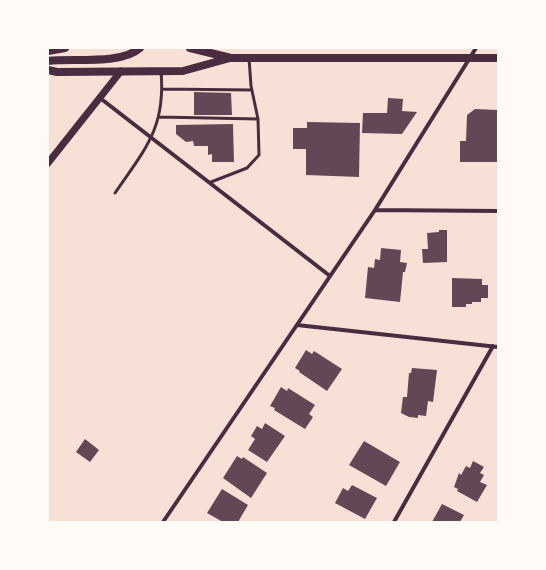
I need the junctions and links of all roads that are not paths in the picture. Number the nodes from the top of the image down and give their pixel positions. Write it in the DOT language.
graph roads {
  1 [pos="64,48"];
  2 [pos="140,48"];
  3 [pos="190,48"];
  4 [pos="476,48"];
  5 [pos="48,51"];
  6 [pos="249,57"];
  7 [pos="231,58"];
  8 [pos="470,58"];
  9 [pos="498,58"];
  10 [pos="48,61"];
  11 [pos="48,70"];
  12 [pos="121,71"];
  13 [pos="161,71"];
  14 [pos="162,89"];
  15 [pos="252,90"];
  16 [pos="100,98"];
  17 [pos="159,117"];
  18 [pos="258,119"];
  19 [pos="152,138"];
  20 [pos="48,163"];
  21 [pos="210,182"];
  22 [pos="115,193"];
  23 [pos="375,210"];
  24 [pos="498,211"];
  25 [pos="330,276"];
  26 [pos="297,325"];
  27 [pos="493,346"];
  28 [pos="498,347"];
  29 [pos="163,522"];
  30 [pos="394,522"];
  1 -- 5 [label="main road"];
  2 -- 10 [label="main road"];
  3 -- 7 [label="main road"];
  4 -- 8 [label="street"];
  6 -- 7 [label="main road"];
  6 -- 8 [label="main road"];
  6 -- 15 [label="lane"];
  7 -- 13 [label="main road"];
  8 -- 9 [label="main road"];
  8 -- 23 [label="street"];
  11 -- 12 [label="main road"];
  12 -- 13 [label="main road"];
  12 -- 16 [label="street"];
  13 -- 14 [label="lane"];
  14 -- 15 [label="lane"];
  14 -- 17 [label="lane"];
  15 -- 18 [label="lane"];
  16 -- 19 [label="street"];
  16 -- 20 [label="street"];
  17 -- 18 [label="lane"];
  17 -- 19 [label="lane"];
  18 -- 21 [label="lane"];
  19 -- 21 [label="street"];
  19 -- 22 [label="lane"];
  21 -- 25 [label="street"];
  23 -- 24 [label="street"];
  23 -- 25 [label="street"];
  25 -- 26 [label="street"];
  26 -- 27 [label="street"];
  26 -- 29 [label="street"];
  27 -- 28 [label="street"];
  27 -- 30 [label="street"];
}
